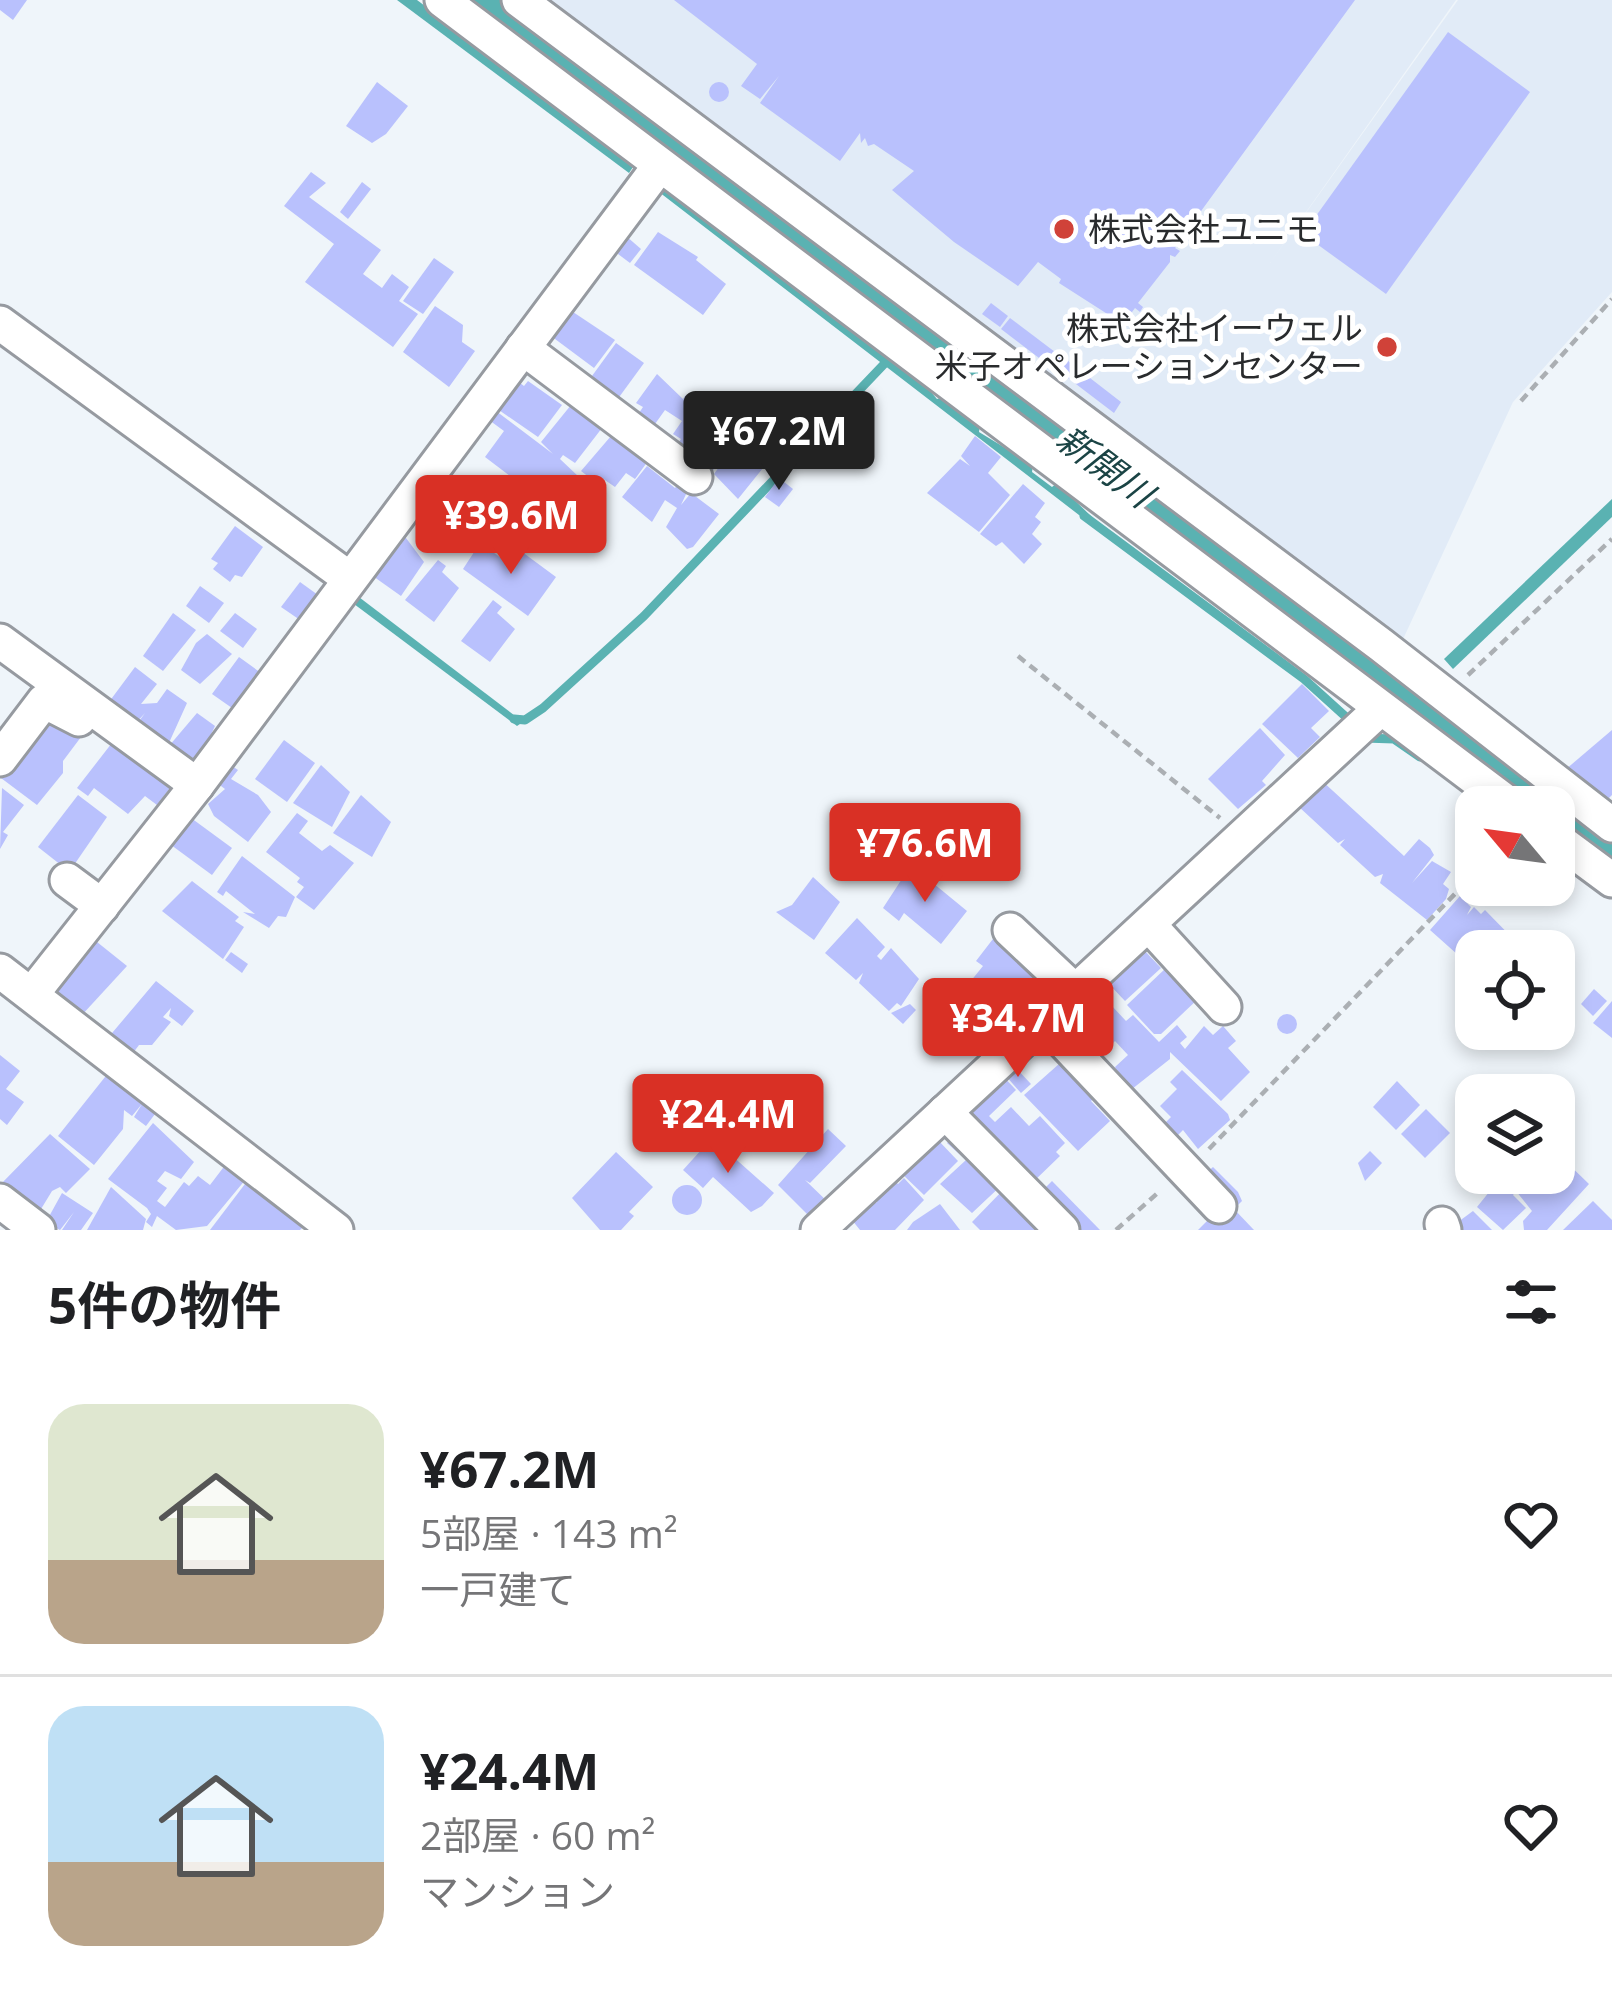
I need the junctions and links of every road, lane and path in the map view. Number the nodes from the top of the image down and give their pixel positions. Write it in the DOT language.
graph roads {
  1 [pos="442,0"];
  2 [pos="518,0"];
  3 [pos="660,165"];
  4 [pos="1612,299"];
  5 [pos="0,323"];
  6 [pos="524,348"];
  7 [pos="1520,401"];
  8 [pos="695,477"];
  9 [pos="1612,539"];
  10 [pos="350,578"];
  11 [pos="0,641"];
  12 [pos="1018,656"];
  13 [pos="1387,689"];
  14 [pos="1448,699"];
  15 [pos="110,721"];
  16 [pos="0,759"];
  17 [pos="197,785"];
  18 [pos="1491,786"];
  19 [pos="1612,825"];
  20 [pos="1243,837"];
  21 [pos="1575,853"];
  22 [pos="67,880"];
  23 [pos="1612,880"];
  24 [pos="1455,895"];
  25 [pos="102,906"];
  26 [pos="1150,926"];
  27 [pos="1010,930"];
  28 [pos="10,982"];
  29 [pos="1076,992"];
  30 [pos="1224,1007"];
  31 [pos="1044,1022"];
  32 [pos="945,1112"];
  33 [pos="1185,1169"];
  34 [pos="0,1201"];
  35 [pos="1220,1206"];
  36 [pos="836,1224"];
  37 [pos="38,1230"];
  38 [pos="336,1230"];
  39 [pos="1061,1230"];
  40 [pos="1116,1230"];
  1 -- 3 [label="street"];
  2 -- 13 [label="street"];
  3 -- 6 [label="street"];
  3 -- 13 [label="street"];
  4 -- 7 [label="path"];
  5 -- 10 [label="street"];
  6 -- 8 [label="street"];
  6 -- 10 [label="street"];
  9 -- 14 [label="path"];
  10 -- 17 [label="street"];
  11 -- 15 [label="street"];
  12 -- 20 [label="path"];
  13 -- 14 [label="street"];
  13 -- 18 [label="street"];
  13 -- 20 [label="street"];
  14 -- 19 [label="street"];
  15 -- 16 [label="street"];
  15 -- 17 [label="street"];
  17 -- 25 [label="street"];
  20 -- 26 [label="street"];
  21 -- 23 [label="street"];
  22 -- 25 [label="street"];
  24 -- 33 [label="path"];
  25 -- 28 [label="street"];
  26 -- 29 [label="street"];
  26 -- 30 [label="street"];
  27 -- 29 [label="street"];
  28 -- 38 [label="street"];
  29 -- 31 [label="street"];
  31 -- 32 [label="street"];
  31 -- 33 [label="street"];
  32 -- 36 [label="street"];
  32 -- 39 [label="street"];
  33 -- 35 [label="street"];
  33 -- 40 [label="path"];
  34 -- 37 [label="street"];
}
